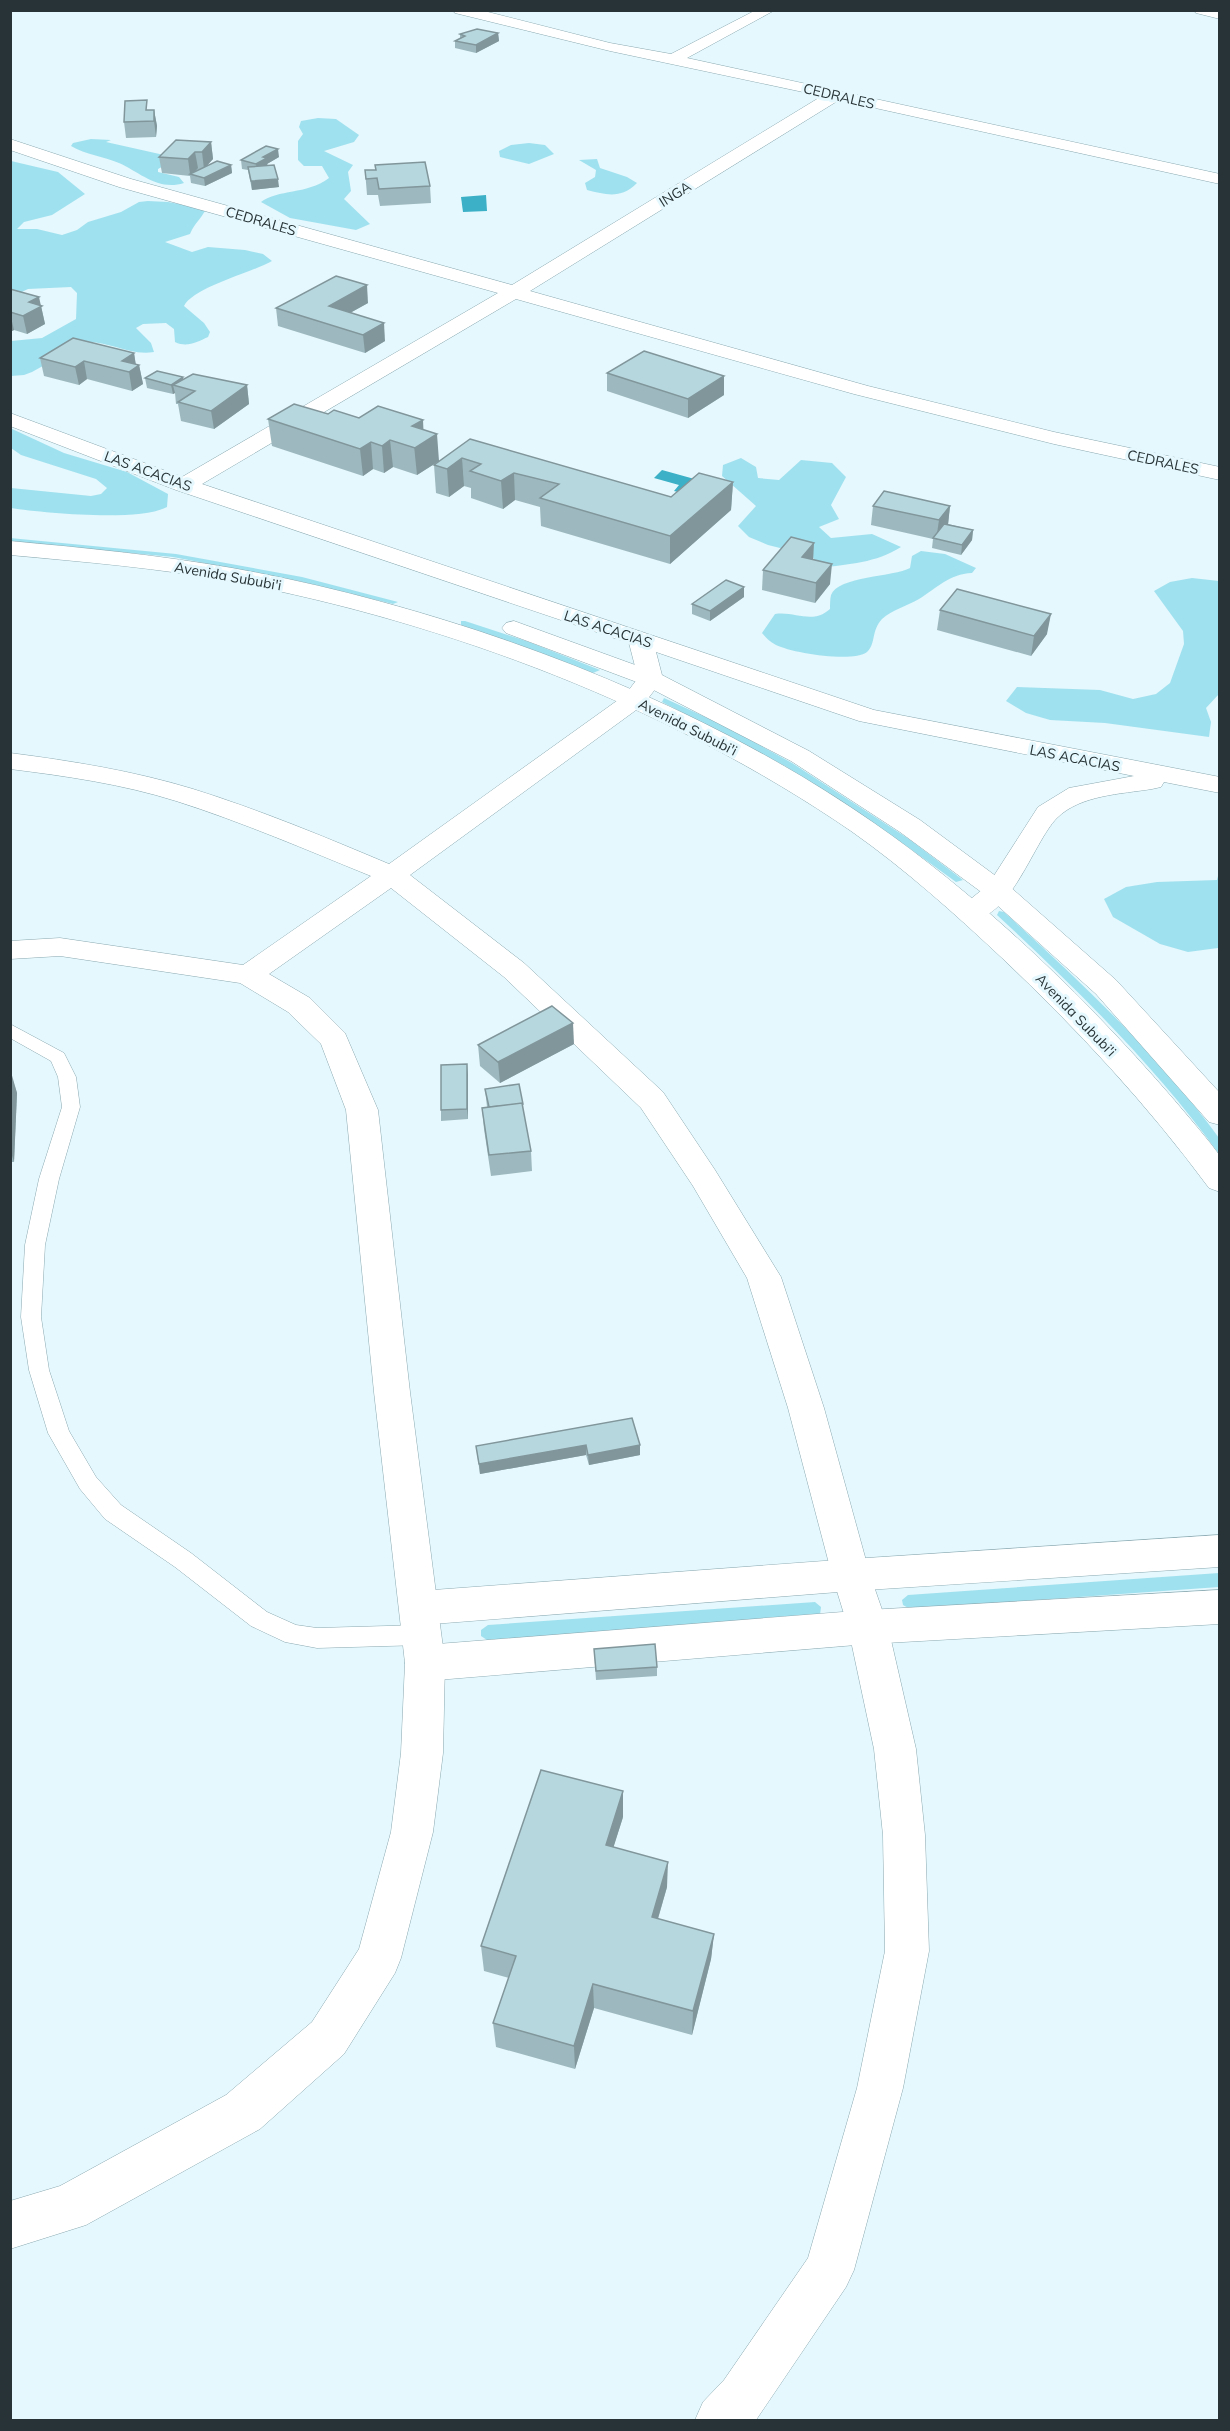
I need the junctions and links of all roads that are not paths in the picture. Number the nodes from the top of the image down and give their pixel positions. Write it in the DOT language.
graph roads {
  1 [pos="459,10"];
  2 [pos="768,10"];
  3 [pos="1201,10"];
  4 [pos="1220,15"];
  5 [pos="673,59"];
  6 [pos="836,95"];
  7 [pos="10,144"];
  8 [pos="1220,179"];
  9 [pos="514,292"];
  10 [pos="10,419"];
  11 [pos="1220,474"];
  12 [pos="184,485"];
  13 [pos="10,530"];
  14 [pos="10,548"];
  15 [pos="640,640"];
  16 [pos="710,663"];
  17 [pos="651,679"];
  18 [pos="634,700"];
  19 [pos="10,761"];
  20 [pos="1184,778"];
  21 [pos="1220,785"];
  22 [pos="392,875"];
  23 [pos="998,891"];
  24 [pos="972,912"];
  25 [pos="10,950"];
  26 [pos="248,975"];
  27 [pos="10,1030"];
  28 [pos="1220,1114"];
  29 [pos="1220,1180"];
  30 [pos="1220,1551"];
  31 [pos="851,1575"];
  32 [pos="1220,1607"];
  33 [pos="868,1627"];
  34 [pos="422,1635"];
  35 [pos="10,2225"];
  36 [pos="721,2421"];
  1 -- 5 [label="street, CEDRALES"];
  2 -- 5 [label="street"];
  3 -- 4 [label="street"];
  5 -- 6 [label="street, CEDRALES"];
  6 -- 8 [label="street, CEDRALES"];
  6 -- 9 [label="street, INGA"];
  7 -- 9 [label="street, CEDRALES"];
  9 -- 11 [label="street, CEDRALES"];
  9 -- 12 [label="street"];
  10 -- 12 [label="street, LAS ACACIAS"];
  12 -- 15 [label="street, LAS ACACIAS"];
  13 -- 17 [label="street, Avenida Sububi'i"];
  14 -- 18 [label="street, Avenida Sububi'i"];
  15 -- 16 [label="street, LAS ACACIAS"];
  15 -- 17 [label="street"];
  16 -- 17 [label="street"];
  16 -- 20 [label="street, LAS ACACIAS"];
  17 -- 18 [label="street"];
  17 -- 23 [label="street, Avenida Sububi'i"];
  18 -- 22 [label="street"];
  18 -- 24 [label="street, Avenida Sububi'i"];
  19 -- 22 [label="street"];
  20 -- 21 [label="street, LAS ACACIAS"];
  20 -- 23 [label="street"];
  22 -- 26 [label="street"];
  22 -- 31 [label="street"];
  23 -- 24 [label="street"];
  23 -- 28 [label="street, Avenida Sububi'i"];
  24 -- 29 [label="street, Avenida Sububi'i"];
  25 -- 26 [label="street"];
  26 -- 34 [label="street"];
  27 -- 34 [label="lane"];
  30 -- 31 [label="street"];
  31 -- 33 [label="street"];
  31 -- 34 [label="street"];
  32 -- 33 [label="street"];
  33 -- 34 [label="street"];
  33 -- 36 [label="street"];
  34 -- 35 [label="street"];
}
